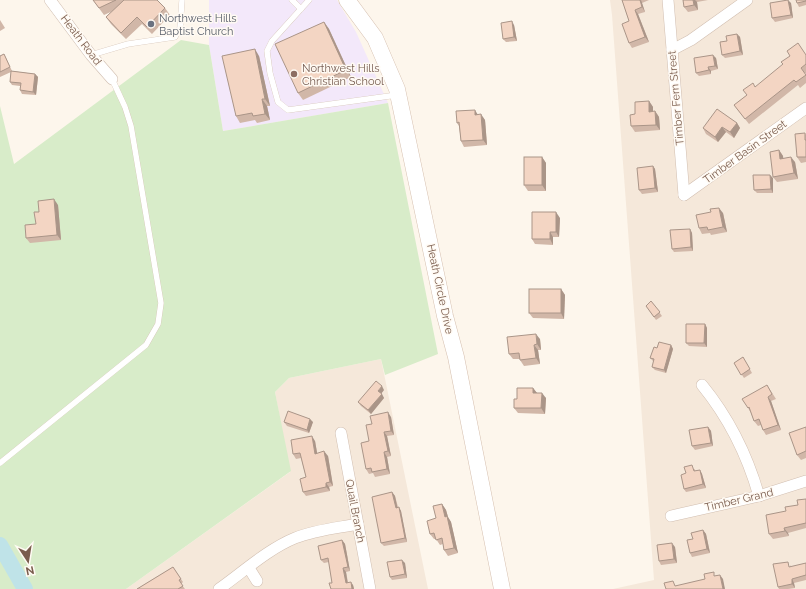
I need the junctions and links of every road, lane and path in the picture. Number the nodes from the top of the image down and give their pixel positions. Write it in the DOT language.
graph roads {
  1 [pos="50,0"];
  2 [pos="182,0"];
  3 [pos="292,0"];
  4 [pos="309,0"];
  5 [pos="347,0"];
  6 [pos="668,0"];
  7 [pos="746,0"];
  8 [pos="301,8"];
  9 [pos="672,50"];
  10 [pos="91,55"];
  11 [pos="112,79"];
  12 [pos="398,95"];
  13 [pos="806,108"];
  14 [pos="684,195"];
  15 [pos="702,385"];
  16 [pos="341,432"];
  17 [pos="0,463"];
  18 [pos="806,481"];
  19 [pos="758,496"];
  20 [pos="671,516"];
  21 [pos="358,524"];
  22 [pos="249,568"];
  23 [pos="257,581"];
  24 [pos="219,589"];
  25 [pos="370,589"];
  26 [pos="502,589"];
  1 -- 10 [label="street, Heath Road"];
  2 -- 10 [label="lane"];
  3 -- 8 [label="lane"];
  4 -- 8 [label="lane"];
  5 -- 12 [label="street, Heath Circle Drive"];
  6 -- 9 [label="street, Timber Fern Street"];
  7 -- 9 [label="street"];
  8 -- 12 [label="lane"];
  9 -- 14 [label="street, Timber Fern Street"];
  10 -- 11 [label="street, Heath Road"];
  11 -- 17 [label="lane"];
  12 -- 26 [label="street, Heath Circle Drive"];
  13 -- 14 [label="street, Timber Basin Street"];
  15 -- 19 [label="street"];
  16 -- 21 [label="street, Quail Branch"];
  18 -- 19 [label="street, Timber Grand"];
  19 -- 20 [label="street, Timber Grand"];
  21 -- 22 [label="street"];
  21 -- 25 [label="street, Quail Branch"];
  22 -- 23 [label="street"];
  22 -- 24 [label="street"];
}
